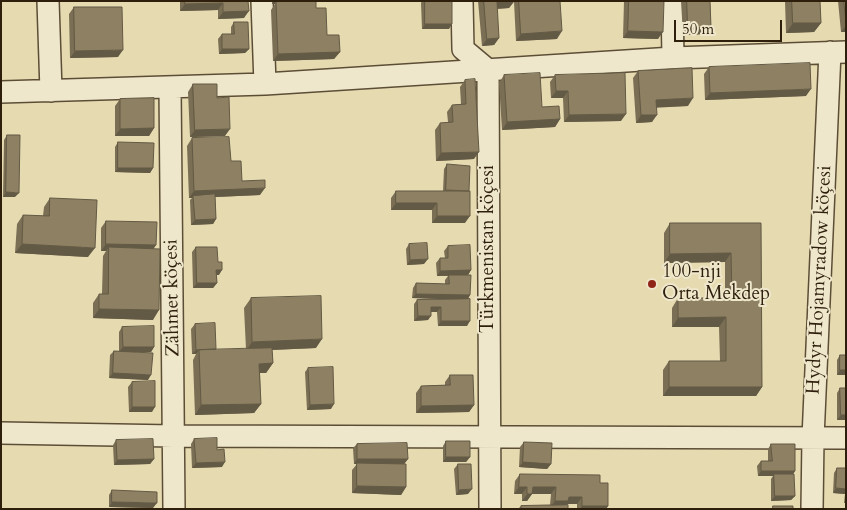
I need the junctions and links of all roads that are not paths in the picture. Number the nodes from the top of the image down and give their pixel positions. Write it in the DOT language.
graph roads {
  1 [pos="48,1"];
  2 [pos="262,1"];
  3 [pos="462,1"];
  4 [pos="672,1"];
  5 [pos="838,52"];
  6 [pos="673,58"];
  7 [pos="488,70"];
  8 [pos="265,84"];
  9 [pos="170,87"];
  10 [pos="51,91"];
  11 [pos="1,92"];
  12 [pos="1,433"];
  13 [pos="174,436"];
  14 [pos="491,437"];
  15 [pos="813,438"];
  16 [pos="846,438"];
  17 [pos="174,509"];
  18 [pos="490,509"];
  19 [pos="812,509"];
  1 -- 10 [label="street"];
  2 -- 8 [label="street"];
  3 -- 7 [label="street"];
  4 -- 6 [label="street"];
  5 -- 6 [label="street"];
  5 -- 15 [label="street, Hydyr Hojamyradow köçesi"];
  6 -- 7 [label="street"];
  7 -- 8 [label="street"];
  7 -- 14 [label="street, Türkmenistan köçesi"];
  8 -- 9 [label="street"];
  9 -- 10 [label="street"];
  9 -- 13 [label="street, Zähmet köçesi"];
  10 -- 11 [label="street"];
  12 -- 13 [label="street"];
  13 -- 14 [label="street"];
  13 -- 17 [label="street, Zähmet köçesi"];
  14 -- 15 [label="street"];
  14 -- 18 [label="street, Türkmenistan köçesi"];
  15 -- 16 [label="street"];
  15 -- 19 [label="street, Hydyr Hojamyradow köçesi"];
}
